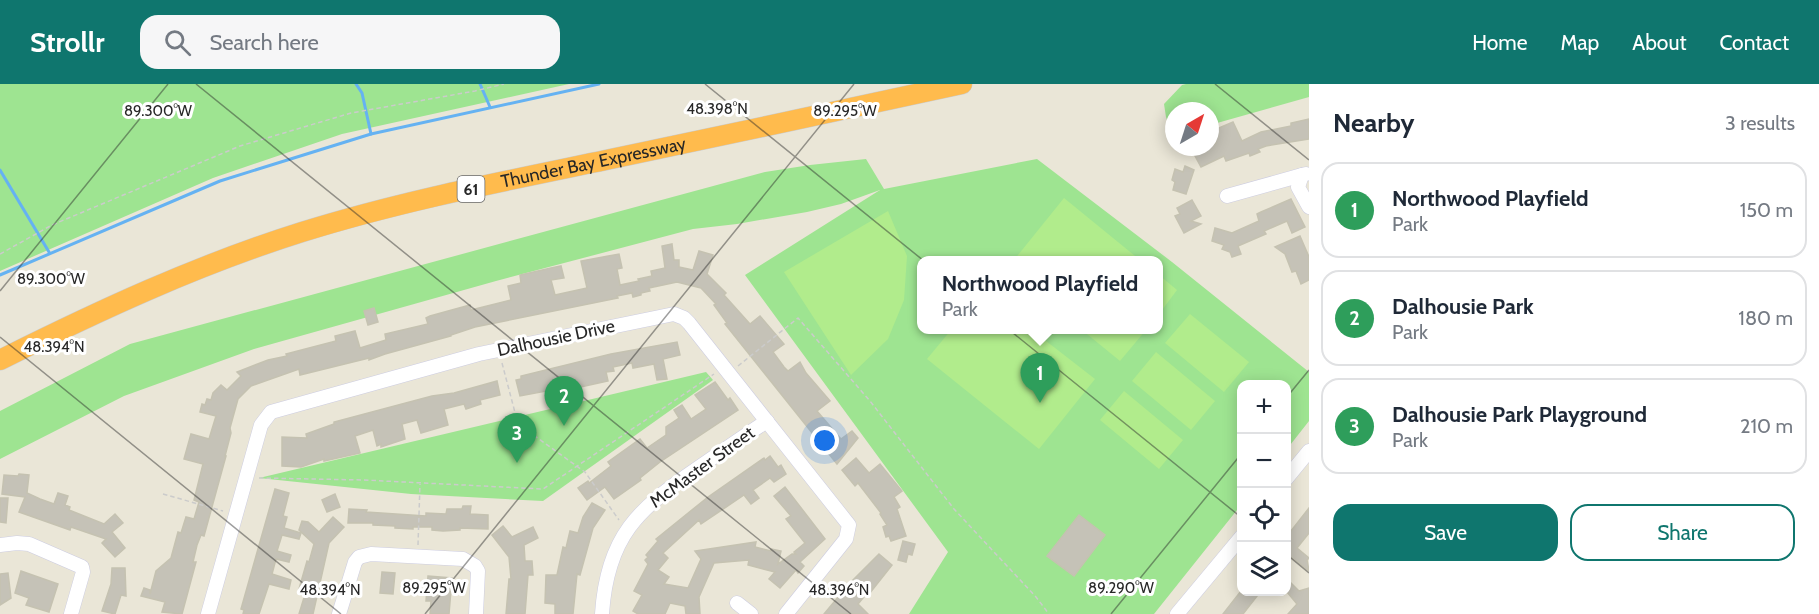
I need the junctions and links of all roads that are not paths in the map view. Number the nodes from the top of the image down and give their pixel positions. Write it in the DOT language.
graph roads {
  1 [pos="904,84"];
  2 [pos="962,84"];
  3 [pos="1305,175"];
  4 [pos="1227,196"];
  5 [pos="1309,207"];
  6 [pos="0,347"];
  7 [pos="0,360"];
  8 [pos="767,421"];
  9 [pos="1309,451"];
  10 [pos="1291,474"];
  11 [pos="1237,542"];
  12 [pos="0,545"];
  13 [pos="737,603"];
  14 [pos="71,614"];
  15 [pos="208,614"];
  16 [pos="339,614"];
  17 [pos="476,614"];
  18 [pos="602,614"];
  19 [pos="751,614"];
  20 [pos="786,614"];
  21 [pos="1177,614"];
  1 -- 6 [label="highway, Thunder Bay Expressway / 61"];
  2 -- 7 [label="highway, Thunder Bay Expressway / 61"];
  3 -- 4 [label="street"];
  3 -- 5 [label="street"];
  8 -- 15 [label="street, Dalhousie Drive"];
  8 -- 18 [label="street, McMaster Street"];
  8 -- 20 [label="street, Dalhousie Drive"];
  9 -- 10 [label="street"];
  11 -- 21 [label="street"];
  12 -- 14 [label="street"];
  13 -- 19 [label="street"];
  16 -- 17 [label="street"];
}
